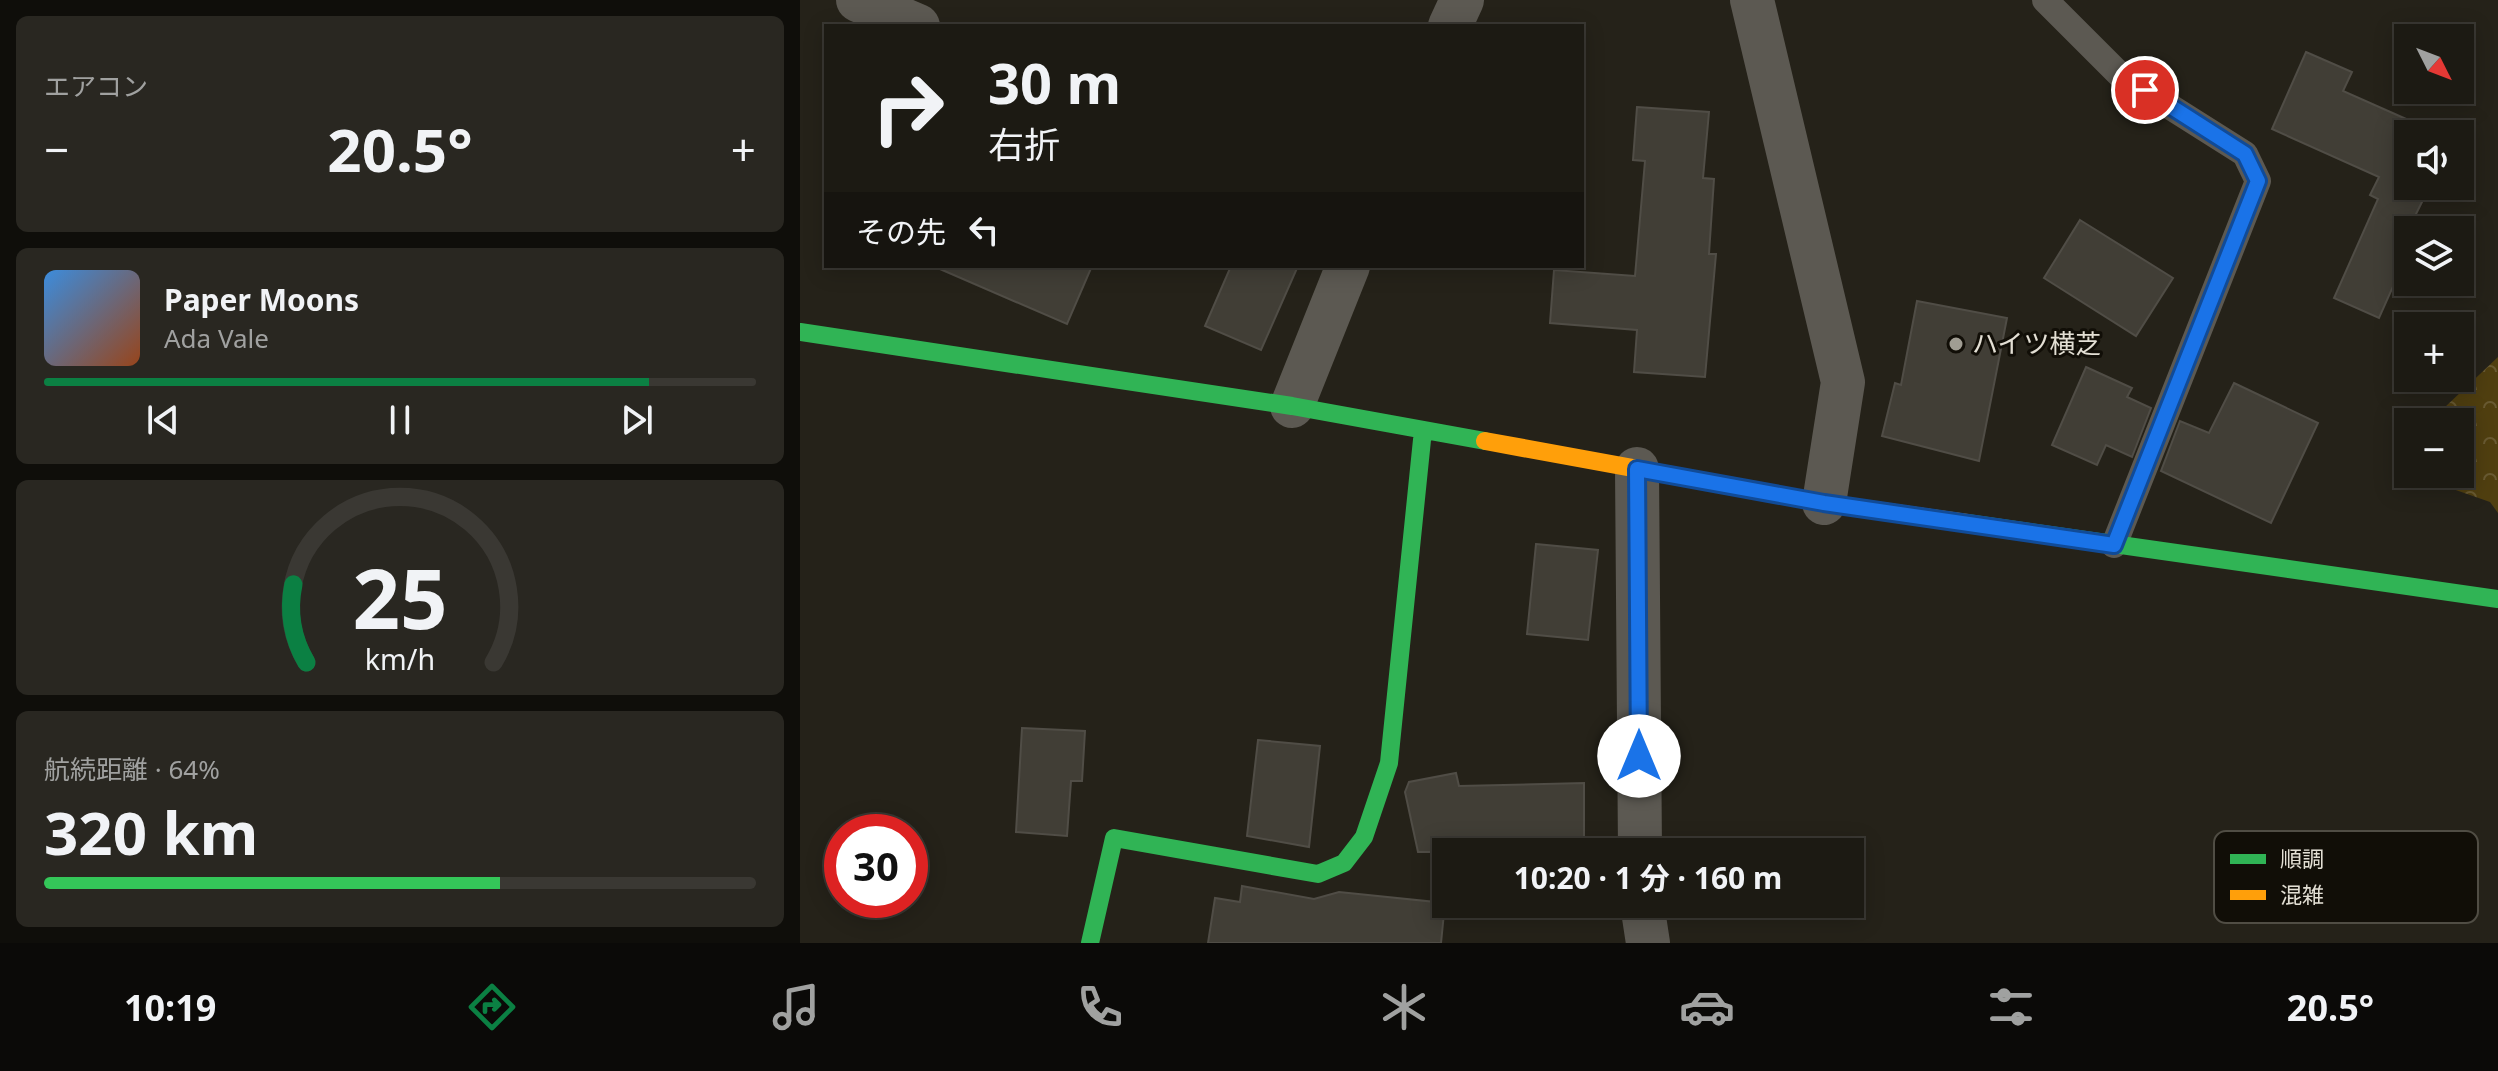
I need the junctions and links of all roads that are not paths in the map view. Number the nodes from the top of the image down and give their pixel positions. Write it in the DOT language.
graph roads {
  1 [pos="858,0"];
  2 [pos="1462,0"];
  3 [pos="1752,0"];
  4 [pos="2045,0"];
  5 [pos="913,24"];
  6 [pos="1451,24"];
  7 [pos="1347,268"];
  8 [pos="800,332"];
  9 [pos="1292,406"];
  10 [pos="1423,430"];
  11 [pos="1637,469"];
  12 [pos="1824,503"];
  13 [pos="2114,545"];
  14 [pos="2498,599"];
  15 [pos="1640,838"];
  16 [pos="1644,918"];
  17 [pos="1090,943"];
  18 [pos="1648,943"];
  1 -- 5 [label="street"];
  2 -- 6 [label="street"];
  3 -- 12 [label="street"];
  4 -- 13 [label="lane"];
  7 -- 9 [label="street"];
  8 -- 9 [label="street"];
  9 -- 10 [label="street"];
  10 -- 11 [label="street"];
  10 -- 17 [label="street"];
  11 -- 12 [label="street"];
  11 -- 15 [label="street"];
  12 -- 13 [label="street"];
  13 -- 14 [label="street"];
  16 -- 18 [label="street"];
}
